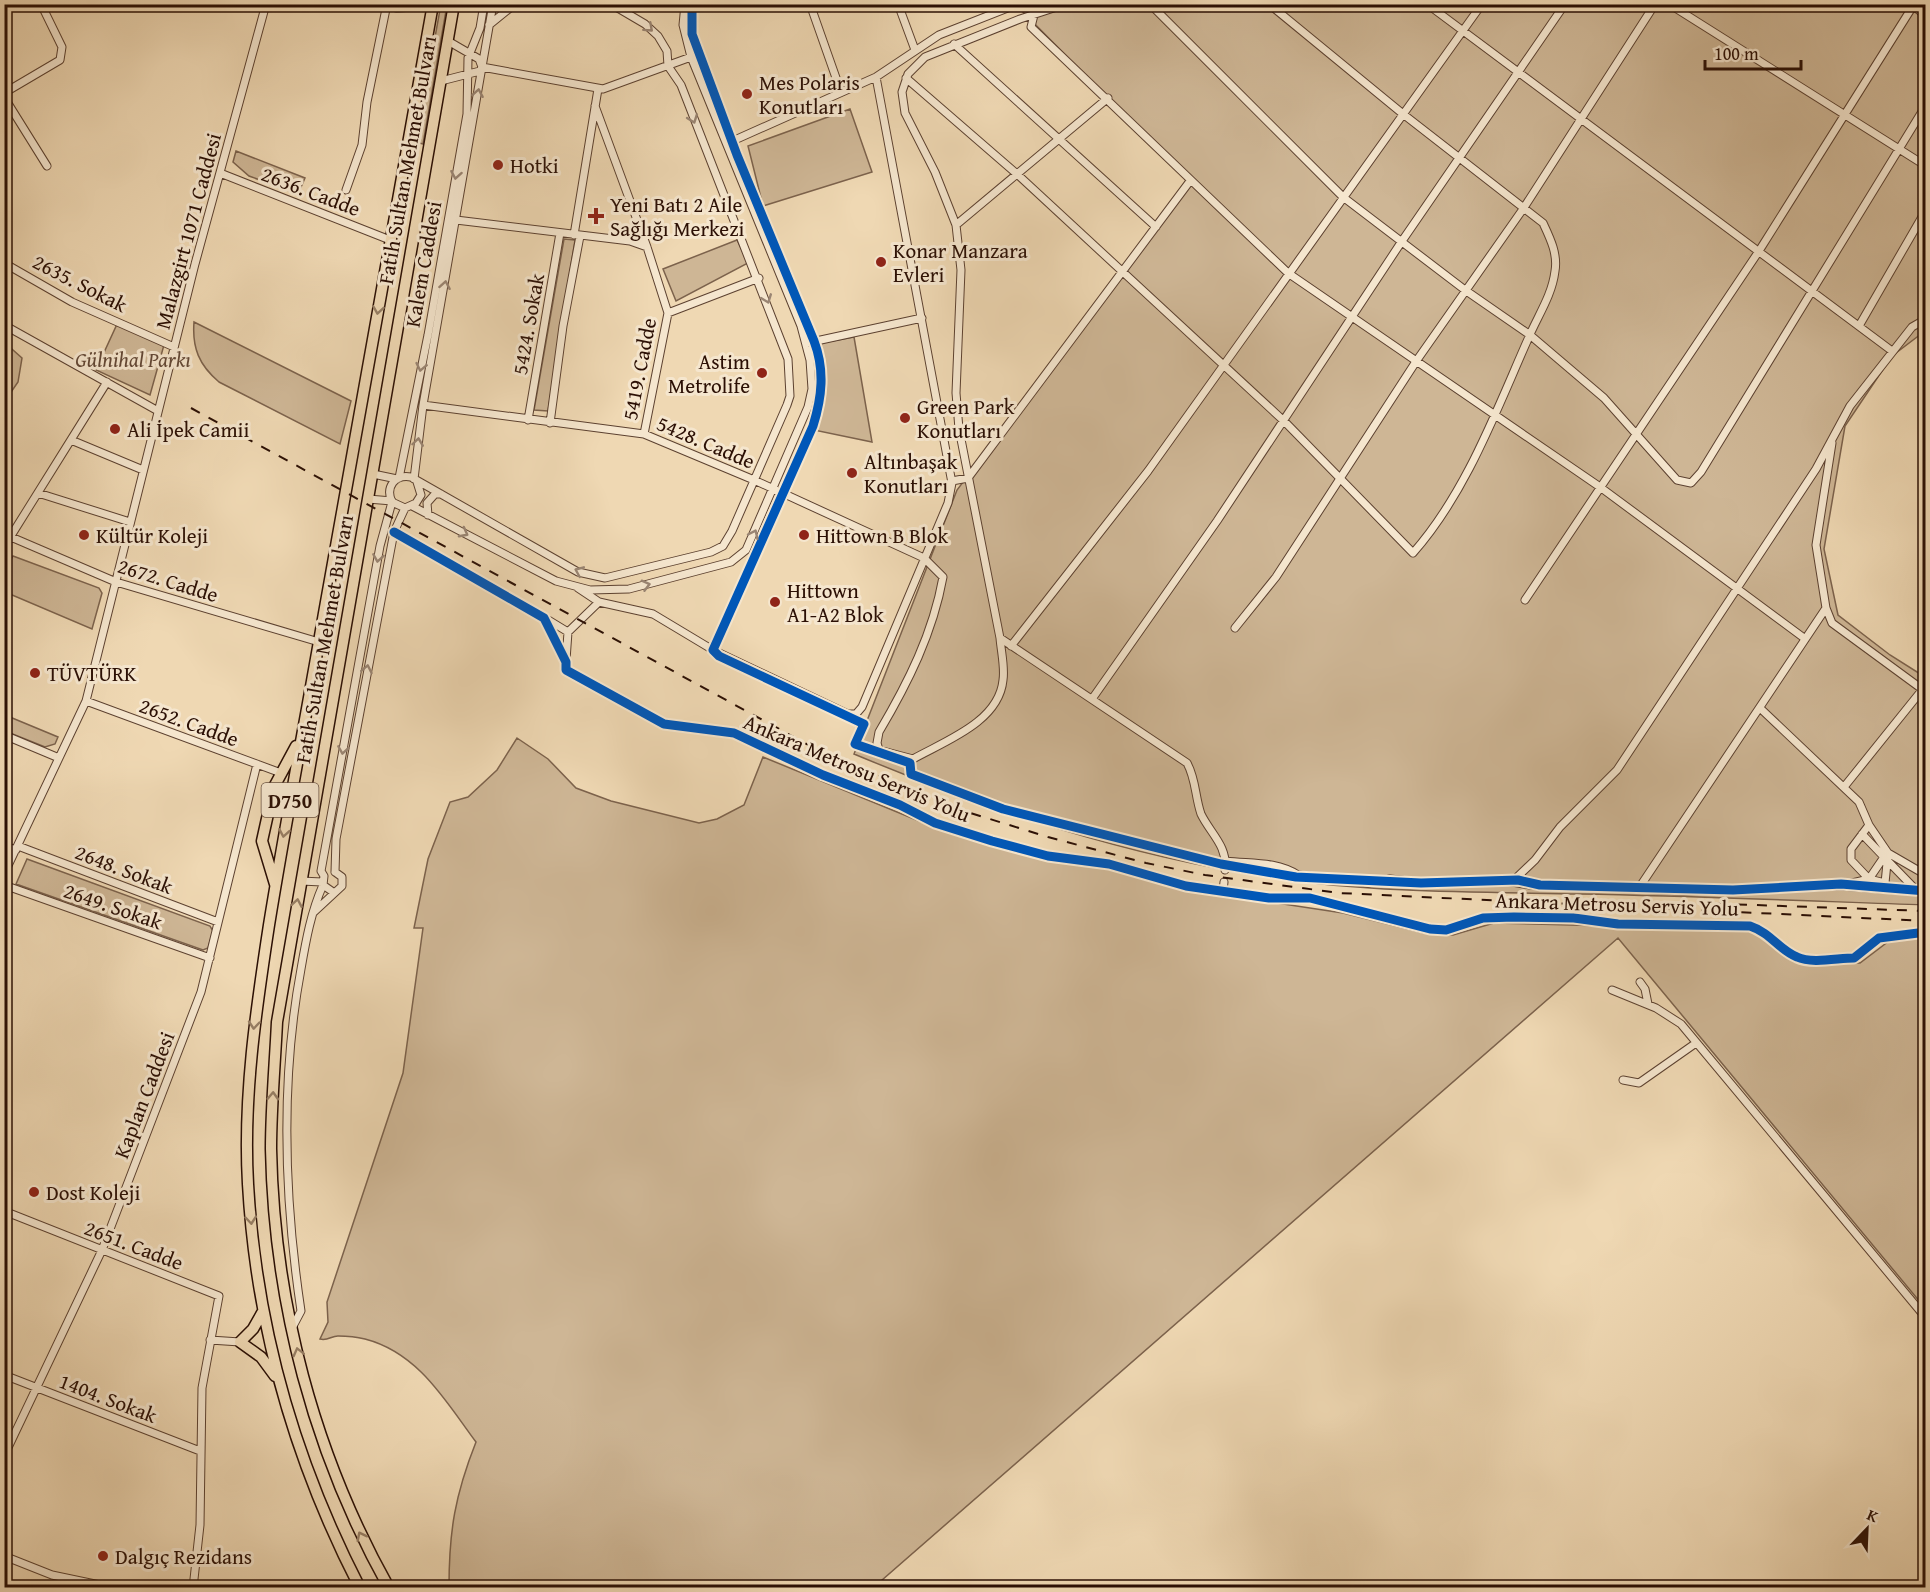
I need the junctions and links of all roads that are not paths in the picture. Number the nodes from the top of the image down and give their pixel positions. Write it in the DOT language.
graph roads {
  1 [pos="41,4"];
  2 [pos="267,4"];
  3 [pos="377,4"];
  4 [pos="454,4"];
  5 [pos="484,4"];
  6 [pos="492,4"];
  7 [pos="515,4"];
  8 [pos="611,4"];
  9 [pos="685,4"];
  10 [pos="810,4"];
  11 [pos="898,4"];
  12 [pos="1018,4"];
  13 [pos="1066,4"];
  14 [pos="1150,4"];
  15 [pos="1269,4"];
  16 [pos="1427,4"];
  17 [pos="1482,4"];
  18 [pos="1565,4"];
  19 [pos="1655,4"];
  20 [pos="1669,4"];
  21 [pos="433,5"];
  22 [pos="1912,5"];
  23 [pos="387,6"];
  24 [pos="1058,6"];
  25 [pos="1034,15"];
  26 [pos="1926,16"];
  27 [pos="489,25"];
  28 [pos="1463,31"];
  29 [pos="448,41"];
  30 [pos="954,44"];
  31 [pos="915,50"];
  32 [pos="469,55"];
  33 [pos="691,57"];
  34 [pos="668,66"];
  35 [pos="482,67"];
  36 [pos="466,73"];
  37 [pos="1518,74"];
  38 [pos="876,77"];
  39 [pos="906,78"];
  40 [pos="441,81"];
  41 [pos="598,89"];
  42 [pos="841,92"];
  43 [pos="4,95"];
  44 [pos="1108,98"];
  45 [pos="1926,105"];
  46 [pos="595,106"];
  47 [pos="1403,114"];
  48 [pos="1844,117"];
  49 [pos="1583,118"];
  50 [pos="1058,138"];
  51 [pos="728,143"];
  52 [pos="1899,151"];
  53 [pos="1458,158"];
  54 [pos="47,166"];
  55 [pos="1926,166"];
  56 [pos="220,173"];
  57 [pos="1017,174"];
  58 [pos="1190,181"];
  59 [pos="346,190"];
  60 [pos="1343,197"];
  61 [pos="1523,209"];
  62 [pos="1926,210"];
  63 [pos="456,220"];
  64 [pos="956,225"];
  65 [pos="1156,227"];
  66 [pos="560,233"];
  67 [pos="577,235"];
  68 [pos="390,240"];
  69 [pos="1402,241"];
  70 [pos="647,247"];
  71 [pos="1759,250"];
  72 [pos="4,263"];
  73 [pos="1123,271"];
  74 [pos="1288,273"];
  75 [pos="759,278"];
  76 [pos="1465,290"];
  77 [pos="1813,291"];
  78 [pos="668,313"];
  79 [pos="1352,316"];
  80 [pos="922,318"];
  81 [pos="1926,319"];
  82 [pos="4,325"];
  83 [pos="1859,326"];
  84 [pos="1530,335"];
  85 [pos="807,343"];
  86 [pos="174,347"];
  87 [pos="1892,351"];
  88 [pos="1417,360"];
  89 [pos="1224,364"];
  90 [pos="106,382"];
  91 [pos="423,405"];
  92 [pos="158,411"];
  93 [pos="1495,414"];
  94 [pos="528,420"];
  95 [pos="1285,422"];
  96 [pos="550,423"];
  97 [pos="644,434"];
  98 [pos="1635,434"];
  99 [pos="1833,438"];
  100 [pos="71,440"];
  101 [pos="143,470"];
  102 [pos="373,474"];
  103 [pos="1339,477"];
  104 [pos="398,478"];
  105 [pos="968,478"];
  106 [pos="416,480"];
  107 [pos="754,480"];
  108 [pos="952,481"];
  109 [pos="1600,487"];
  110 [pos="774,489"];
  111 [pos="38,493"];
  112 [pos="441,494"];
  113 [pos="368,498"];
  114 [pos="392,501"];
  115 [pos="409,507"];
  116 [pos="428,515"];
  117 [pos="130,522"];
  118 [pos="394,532"];
  119 [pos="7,536"];
  120 [pos="4,548"];
  121 [pos="924,558"];
  122 [pos="116,582"];
  123 [pos="578,588"];
  124 [pos="1736,590"];
  125 [pos="1525,600"];
  126 [pos="599,602"];
  127 [pos="1826,608"];
  128 [pos="544,618"];
  129 [pos="1235,628"];
  130 [pos="568,632"];
  131 [pos="1000,638"];
  132 [pos="1804,638"];
  133 [pos="319,642"];
  134 [pos="1011,646"];
  135 [pos="566,662"];
  136 [pos="1924,691"];
  137 [pos="1092,699"];
  138 [pos="86,701"];
  139 [pos="1761,709"];
  140 [pos="4,735"];
  141 [pos="302,735"];
  142 [pos="59,758"];
  143 [pos="257,764"];
  144 [pos="281,773"];
  145 [pos="1844,787"];
  146 [pos="1869,825"];
  147 [pos="1862,834"];
  148 [pos="4,846"];
  149 [pos="17,848"];
  150 [pos="1887,856"];
  151 [pos="1226,861"];
  152 [pos="1225,870"];
  153 [pos="335,872"];
  154 [pos="4,874"];
  155 [pos="1926,875"];
  156 [pos="1869,879"];
  157 [pos="301,881"];
  158 [pos="323,881"];
  159 [pos="1513,881"];
  160 [pos="1224,882"];
  161 [pos="1885,883"];
  162 [pos="4,885"];
  163 [pos="1840,886"];
  164 [pos="275,887"];
  165 [pos="1639,888"];
  166 [pos="1890,890"];
  167 [pos="1222,891"];
  168 [pos="333,892"];
  169 [pos="1922,892"];
  170 [pos="313,913"];
  171 [pos="218,922"];
  172 [pos="1926,932"];
  173 [pos="210,958"];
  174 [pos="1640,982"];
  175 [pos="1612,990"];
  176 [pos="1648,1004"];
  177 [pos="1696,1043"];
  178 [pos="1623,1080"];
  179 [pos="272,1120"];
  180 [pos="285,1120"];
  181 [pos="4,1211"];
  182 [pos="102,1250"];
  183 [pos="262,1313"];
  184 [pos="1926,1318"];
  185 [pos="292,1328"];
  186 [pos="210,1340"];
  187 [pos="240,1342"];
  188 [pos="4,1375"];
  189 [pos="278,1379"];
  190 [pos="37,1389"];
  191 [pos="200,1451"];
  192 [pos="4,1456"];
  193 [pos="4,1556"];
  194 [pos="114,1587"];
  195 [pos="193,1587"];
  196 [pos="360,1587"];
  197 [pos="389,1587"];
  1 -- 43 [label="street"];
  2 -- 56 [label="street, Malazgirt 1071 Caddesi"];
  3 -- 23 [label="street"];
  4 -- 29 [label="highway, Fatih Sultan Mehmet Bulvarı / D750"];
  5 -- 32 [label="street, Kalem Caddesi"];
  6 -- 27 [label="street, Kalem Caddesi"];
  7 -- 27 [label="street"];
  8 -- 34 [label="street, one-way"];
  9 -- 33 [label="street"];
  10 -- 42 [label="street"];
  11 -- 31 [label="street"];
  12 -- 31 [label="street"];
  13 -- 24 [label="street"];
  14 -- 60 [label="street"];
  15 -- 47 [label="street"];
  16 -- 28 [label="street"];
  17 -- 28 [label="street"];
  18 -- 37 [label="street"];
  19 -- 49 [label="street"];
  20 -- 48 [label="street"];
  21 -- 23 [label="street"];
  21 -- 68 [label="highway, Fatih Sultan Mehmet Bulvarı / D750"];
  22 -- 26 [label="street"];
  22 -- 48 [label="street"];
  23 -- 59 [label="street"];
  24 -- 25 [label="street"];
  25 -- 30 [label="street"];
  25 -- 44 [label="street"];
  27 -- 35 [label="street, Kalem Caddesi"];
  28 -- 37 [label="street"];
  28 -- 47 [label="street"];
  29 -- 32 [label="street"];
  29 -- 40 [label="highway, Fatih Sultan Mehmet Bulvarı / D750"];
  30 -- 39 [label="street"];
  30 -- 50 [label="street"];
  31 -- 38 [label="street"];
  32 -- 35 [label="street"];
  32 -- 36 [label="street, Kalem Caddesi"];
  33 -- 34 [label="street"];
  33 -- 51 [label="street"];
  34 -- 41 [label="street"];
  34 -- 75 [label="street, one-way"];
  35 -- 36 [label="street"];
  35 -- 41 [label="street"];
  63 -- 35 [label="street, Kalem Caddesi, one-way"];
  36 -- 40 [label="street"];
  36 -- 104 [label="street, Kalem Caddesi, one-way"];
  37 -- 49 [label="street"];
  37 -- 53 [label="street"];
  38 -- 42 [label="street"];
  38 -- 80 [label="street"];
  39 -- 57 [label="street"];
  39 -- 64 [label="street"];
  40 -- 102 [label="highway, Fatih Sultan Mehmet Bulvarı / D750"];
  41 -- 46 [label="street"];
  42 -- 51 [label="street"];
  43 -- 54 [label="street"];
  44 -- 50 [label="street"];
  44 -- 58 [label="street"];
  45 -- 52 [label="street"];
  46 -- 67 [label="street"];
  46 -- 70 [label="street, 5419. Cadde"];
  47 -- 53 [label="street"];
  47 -- 60 [label="street"];
  48 -- 52 [label="street"];
  48 -- 71 [label="street"];
  49 -- 61 [label="street"];
  49 -- 71 [label="street"];
  50 -- 57 [label="street"];
  50 -- 65 [label="street"];
  51 -- 85 [label="street"];
  52 -- 55 [label="street"];
  52 -- 77 [label="street"];
  53 -- 61 [label="street"];
  53 -- 69 [label="street"];
  56 -- 68 [label="street, 2636. Cadde"];
  56 -- 86 [label="street, Malazgirt 1071 Caddesi"];
  57 -- 64 [label="street"];
  57 -- 73 [label="street"];
  58 -- 65 [label="street"];
  58 -- 74 [label="street"];
  60 -- 69 [label="street"];
  60 -- 74 [label="street"];
  61 -- 76 [label="street"];
  61 -- 84 [label="street"];
  62 -- 83 [label="street"];
  63 -- 66 [label="street"];
  91 -- 63 [label="street, Kalem Caddesi, one-way"];
  64 -- 105 [label="street"];
  65 -- 73 [label="street"];
  66 -- 67 [label="street"];
  66 -- 94 [label="street, 5424. Sokak"];
  67 -- 70 [label="street"];
  67 -- 96 [label="street"];
  68 -- 133 [label="highway, Fatih Sultan Mehmet Bulvarı / D750, one-way"];
  69 -- 76 [label="street"];
  69 -- 79 [label="street"];
  70 -- 78 [label="street, 5419. Cadde"];
  71 -- 77 [label="street"];
  71 -- 98 [label="street"];
  72 -- 86 [label="street, 2635. Sokak"];
  73 -- 89 [label="street"];
  73 -- 105 [label="street"];
  74 -- 79 [label="street"];
  74 -- 89 [label="street"];
  75 -- 78 [label="street"];
  75 -- 107 [label="street, one-way"];
  76 -- 84 [label="street"];
  76 -- 88 [label="street"];
  77 -- 83 [label="street"];
  77 -- 98 [label="street"];
  78 -- 97 [label="street, 5419. Cadde"];
  79 -- 88 [label="street"];
  79 -- 95 [label="street"];
  80 -- 85 [label="street"];
  80 -- 108 [label="street"];
  81 -- 87 [label="street"];
  82 -- 90 [label="street"];
  83 -- 87 [label="street"];
  84 -- 93 [label="street"];
  84 -- 98 [label="street"];
  85 -- 110 [label="street"];
  86 -- 92 [label="street, Malazgirt 1071 Caddesi"];
  87 -- 99 [label="street"];
  88 -- 93 [label="street"];
  88 -- 103 [label="street"];
  89 -- 95 [label="street"];
  89 -- 134 [label="street"];
  90 -- 92 [label="street"];
  90 -- 100 [label="street"];
  91 -- 94 [label="street, 5428. Cadde"];
  106 -- 91 [label="street, Kalem Caddesi, one-way"];
  92 -- 101 [label="street, Malazgirt 1071 Caddesi"];
  93 -- 103 [label="street"];
  93 -- 109 [label="street"];
  94 -- 96 [label="street, 5428. Cadde"];
  95 -- 103 [label="street"];
  95 -- 137 [label="street"];
  96 -- 97 [label="street, 5428. Cadde"];
  97 -- 107 [label="street, 5428. Cadde"];
  98 -- 109 [label="street"];
  99 -- 124 [label="street"];
  99 -- 127 [label="street"];
  100 -- 101 [label="street"];
  100 -- 111 [label="street"];
  101 -- 117 [label="street, Malazgirt 1071 Caddesi"];
  102 -- 104 [label="street"];
  102 -- 113 [label="highway, Fatih Sultan Mehmet Bulvarı / D750"];
  103 -- 129 [label="street"];
  104 -- 106 [label="street"];
  104 -- 114 [label="street"];
  105 -- 108 [label="street"];
  105 -- 131 [label="street"];
  106 -- 112 [label="street"];
  106 -- 115 [label="street"];
  107 -- 110 [label="street, 5428. Cadde"];
  107 -- 112 [label="street, one-way"];
  108 -- 121 [label="street"];
  109 -- 124 [label="street"];
  109 -- 125 [label="street"];
  110 -- 121 [label="street, 5428. Cadde"];
  123 -- 110 [label="street, one-way"];
  111 -- 117 [label="street"];
  111 -- 119 [label="street"];
  112 -- 116 [label="street"];
  113 -- 114 [label="street"];
  113 -- 157 [label="highway, Fatih Sultan Mehmet Bulvarı / D750"];
  114 -- 115 [label="street"];
  114 -- 158 [label="street, one-way"];
  115 -- 116 [label="street"];
  115 -- 118 [label="street"];
  116 -- 123 [label="street, one-way"];
  117 -- 122 [label="street, Malazgirt 1071 Caddesi"];
  118 -- 128 [label="street"];
  153 -- 118 [label="street, one-way"];
  119 -- 120 [label="street"];
  119 -- 122 [label="street, 2672. Cadde"];
  121 -- 126 [label="street"];
  121 -- 131 [label="street, Ankara Metrosu Servis Yolu"];
  122 -- 133 [label="street, 2672. Cadde"];
  122 -- 138 [label="street, Malazgirt 1071 Caddesi"];
  123 -- 126 [label="street"];
  124 -- 132 [label="street"];
  124 -- 159 [label="street"];
  126 -- 130 [label="street"];
  127 -- 132 [label="street"];
  127 -- 136 [label="street"];
  128 -- 130 [label="street"];
  128 -- 135 [label="street"];
  130 -- 135 [label="street"];
  131 -- 134 [label="street"];
  132 -- 139 [label="street"];
  133 -- 141 [label="highway, Fatih Sultan Mehmet Bulvarı / D750"];
  134 -- 137 [label="street"];
  135 -- 167 [label="street, Ankara Metrosu Servis Yolu"];
  136 -- 145 [label="street"];
  137 -- 151 [label="street"];
  138 -- 142 [label="street, Malazgirt 1071 Caddesi"];
  138 -- 143 [label="street, 2652. Cadde"];
  139 -- 145 [label="street"];
  139 -- 165 [label="street"];
  140 -- 142 [label="street"];
  141 -- 144 [label="highway"];
  141 -- 164 [label="highway, Fatih Sultan Mehmet Bulvarı / D750, one-way"];
  142 -- 149 [label="street, Malazgirt 1071 Caddesi"];
  143 -- 144 [label="street, 2652. Cadde"];
  143 -- 171 [label="street, Kaplan Caddesi"];
  144 -- 164 [label="highway"];
  145 -- 146 [label="street"];
  146 -- 147 [label="street"];
  146 -- 150 [label="street"];
  147 -- 150 [label="street"];
  147 -- 156 [label="street"];
  148 -- 149 [label="street, 2648. Sokak"];
  149 -- 154 [label="street, Malazgirt 1071 Caddesi"];
  149 -- 171 [label="street, 2648. Sokak"];
  150 -- 155 [label="street"];
  150 -- 156 [label="street"];
  150 -- 161 [label="street"];
  150 -- 169 [label="street"];
  151 -- 152 [label="street"];
  151 -- 159 [label="street, Ankara Metrosu Servis Yolu"];
  153 -- 158 [label="street"];
  153 -- 168 [label="street"];
  156 -- 161 [label="street"];
  156 -- 163 [label="street"];
  157 -- 158 [label="street"];
  179 -- 157 [label="highway, Fatih Sultan Mehmet Bulvarı / D750, one-way"];
  158 -- 168 [label="street"];
  158 -- 170 [label="street"];
  159 -- 165 [label="street, Ankara Metrosu Servis Yolu"];
  160 -- 167 [label="street"];
  161 -- 166 [label="street"];
  162 -- 173 [label="street, 2649. Sokak"];
  163 -- 165 [label="street, Ankara Metrosu Servis Yolu"];
  163 -- 166 [label="street, Ankara Metrosu Servis Yolu"];
  164 -- 183 [label="highway, Fatih Sultan Mehmet Bulvarı / D750, one-way"];
  166 -- 169 [label="street, Ankara Metrosu Servis Yolu"];
  167 -- 172 [label="street, Ankara Metrosu Servis Yolu"];
  168 -- 170 [label="street"];
  170 -- 180 [label="street"];
  171 -- 173 [label="street, Kaplan Caddesi"];
  173 -- 182 [label="street, Kaplan Caddesi"];
  174 -- 176 [label="street"];
  175 -- 176 [label="street"];
  176 -- 177 [label="street"];
  177 -- 178 [label="street"];
  177 -- 184 [label="street"];
  179 -- 180 [label="street"];
  179 -- 185 [label="highway, Fatih Sultan Mehmet Bulvarı / D750"];
  180 -- 185 [label="street"];
  181 -- 182 [label="street, 2651. Cadde"];
  182 -- 186 [label="street, 2651. Cadde"];
  182 -- 190 [label="street, Kaplan Caddesi"];
  183 -- 187 [label="highway"];
  183 -- 189 [label="highway, Fatih Sultan Mehmet Bulvarı / D750"];
  197 -- 185 [label="highway, Fatih Sultan Mehmet Bulvarı / D750, one-way"];
  186 -- 187 [label="street"];
  186 -- 191 [label="street"];
  187 -- 189 [label="highway"];
  188 -- 190 [label="street, 1404. Sokak"];
  189 -- 196 [label="highway, Fatih Sultan Mehmet Bulvarı / D750"];
  190 -- 191 [label="street, 1404. Sokak"];
  190 -- 192 [label="street, Kaplan Caddesi"];
  191 -- 195 [label="street"];
  193 -- 194 [label="street"];
}
